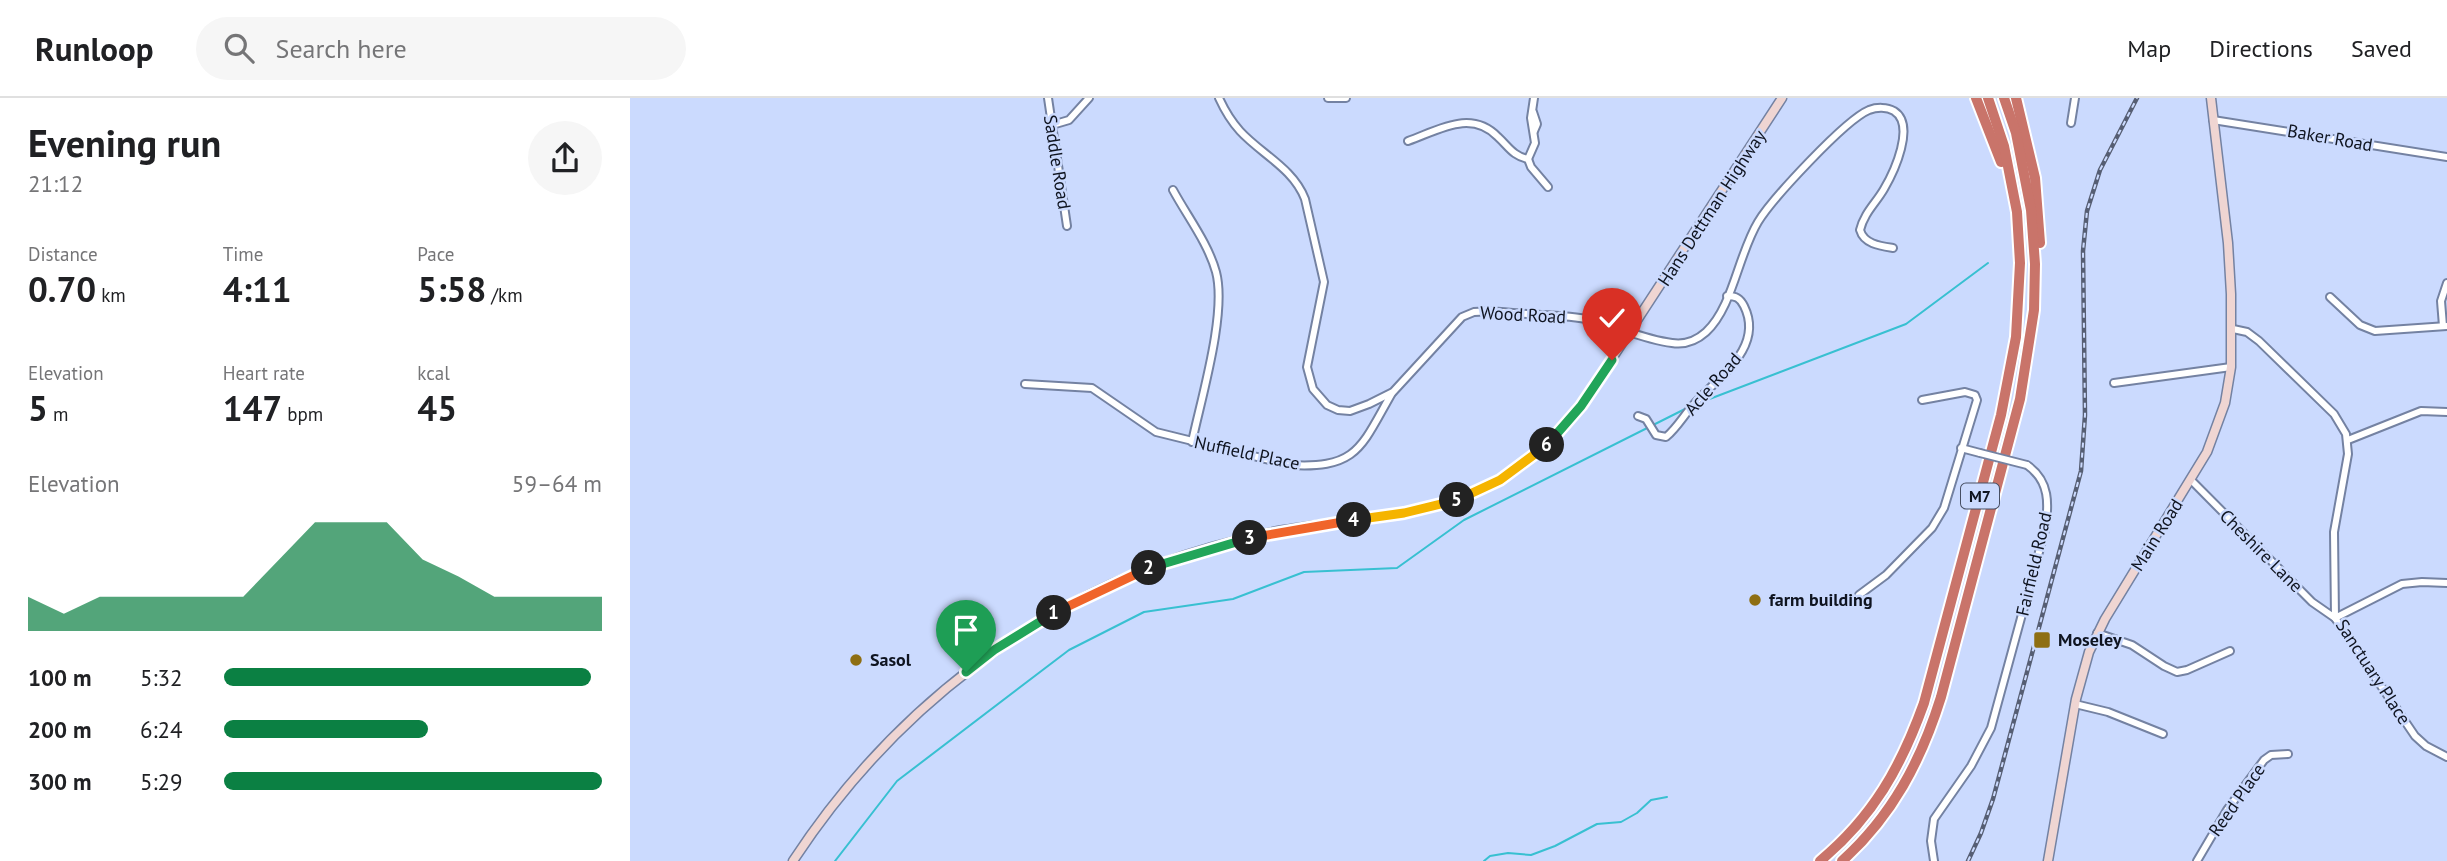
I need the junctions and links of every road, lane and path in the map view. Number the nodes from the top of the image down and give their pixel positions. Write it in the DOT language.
graph roads {
  1 [pos="1048,98"];
  2 [pos="1088,98"];
  3 [pos="1219,98"];
  4 [pos="1328,98"];
  5 [pos="1346,98"];
  6 [pos="1534,98"];
  7 [pos="1782,98"];
  8 [pos="1976,98"];
  9 [pos="1988,98"];
  10 [pos="2004,98"];
  11 [pos="2016,98"];
  12 [pos="2075,98"];
  13 [pos="2211,98"];
  14 [pos="2213,120"];
  15 [pos="2071,122"];
  16 [pos="1052,125"];
  17 [pos="1408,141"];
  18 [pos="2447,158"];
  19 [pos="1528,159"];
  20 [pos="1548,187"];
  21 [pos="1173,190"];
  22 [pos="2017,212"];
  23 [pos="1067,226"];
  24 [pos="1893,248"];
  25 [pos="2035,279"];
  26 [pos="2447,283"];
  27 [pos="1727,296"];
  28 [pos="2330,297"];
  29 [pos="2445,326"];
  30 [pos="2233,329"];
  31 [pos="1631,331"];
  32 [pos="2231,367"];
  33 [pos="2114,383"];
  34 [pos="1025,384"];
  35 [pos="1393,391"];
  36 [pos="1922,400"];
  37 [pos="2447,412"];
  38 [pos="1638,416"];
  39 [pos="2348,440"];
  40 [pos="1192,442"];
  41 [pos="1961,448"];
  42 [pos="2191,480"];
  43 [pos="2447,583"];
  44 [pos="1859,595"];
  45 [pos="2335,618"];
  46 [pos="2097,633"];
  47 [pos="2230,651"];
  48 [pos="2075,704"];
  49 [pos="2163,734"];
  50 [pos="2288,754"];
  51 [pos="2447,757"];
  52 [pos="793,861"];
  53 [pos="1820,861"];
  54 [pos="1842,861"];
  55 [pos="1934,861"];
  56 [pos="2048,861"];
  57 [pos="2197,861"];
  1 -- 16 [label="street, Saddle Road"];
  2 -- 16 [label="street"];
  3 -- 35 [label="street, Wood Road"];
  4 -- 5 [label="street"];
  6 -- 19 [label="street"];
  7 -- 31 [label="street, Hans Dettman Highway"];
  8 -- 22 [label="highway"];
  9 -- 22 [label="highway, M7"];
  10 -- 25 [label="highway, M7"];
  11 -- 25 [label="highway"];
  12 -- 15 [label="street"];
  13 -- 14 [label="street, Main Road"];
  14 -- 18 [label="street, Baker Road"];
  14 -- 30 [label="street, Main Road"];
  16 -- 23 [label="street, Saddle Road"];
  17 -- 19 [label="street"];
  19 -- 20 [label="street"];
  21 -- 40 [label="street"];
  22 -- 53 [label="highway, M7"];
  24 -- 27 [label="street, Wood Road"];
  25 -- 54 [label="highway, M7"];
  26 -- 29 [label="street"];
  27 -- 31 [label="street, Wood Road"];
  27 -- 38 [label="street, Acle Road"];
  28 -- 29 [label="street"];
  30 -- 32 [label="street, Main Road"];
  30 -- 39 [label="street"];
  31 -- 35 [label="street, Wood Road"];
  31 -- 52 [label="street, Hans Dettman Highway"];
  32 -- 33 [label="street"];
  32 -- 42 [label="street, Main Road"];
  34 -- 40 [label="street, Nuffield Place"];
  35 -- 40 [label="street, Nuffield Place"];
  36 -- 41 [label="street"];
  37 -- 39 [label="street"];
  39 -- 45 [label="street, Sanctuary Place"];
  41 -- 44 [label="street"];
  41 -- 55 [label="street, Fairfield Road, bridge"];
  42 -- 45 [label="street, Cheshire Lane"];
  42 -- 46 [label="street, Main Road"];
  43 -- 45 [label="street"];
  45 -- 51 [label="street, Sanctuary Place"];
  46 -- 47 [label="street"];
  46 -- 48 [label="street, Main Road"];
  48 -- 49 [label="street"];
  48 -- 56 [label="street, Main Road"];
  50 -- 57 [label="street, Reed Place"];
}
